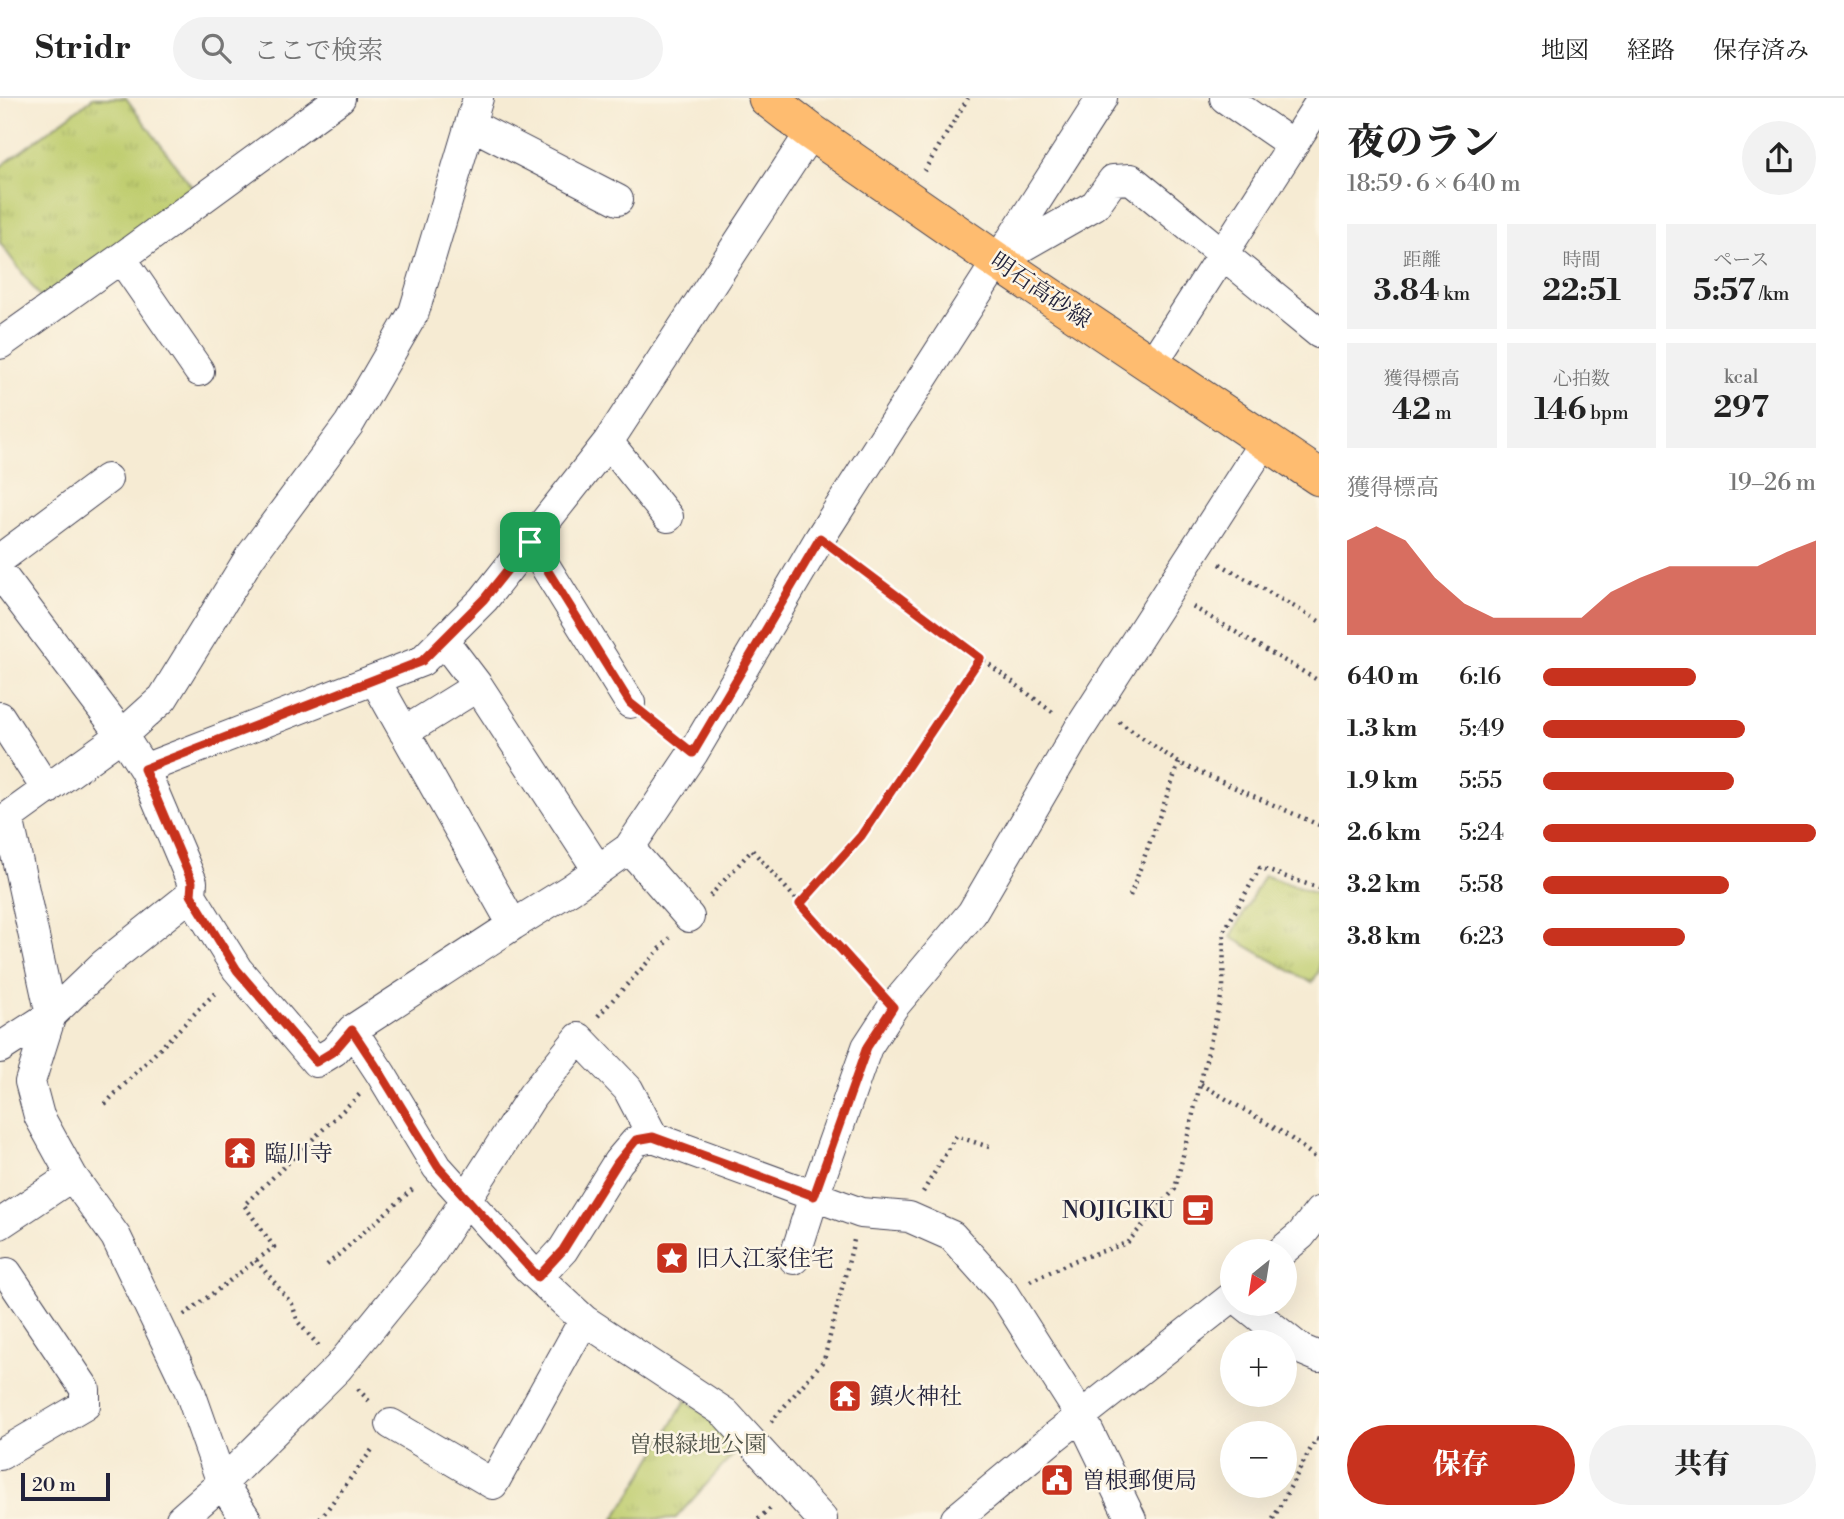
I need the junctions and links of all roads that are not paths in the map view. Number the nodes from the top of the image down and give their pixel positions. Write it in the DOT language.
graph roads {
  1 [pos="340,98"];
  2 [pos="767,98"];
  3 [pos="1102,98"];
  4 [pos="1224,98"];
  5 [pos="474,111"];
  6 [pos="1317,114"];
  7 [pos="811,132"];
  8 [pos="1293,145"];
  9 [pos="618,200"];
  10 [pos="1223,253"];
  11 [pos="121,258"];
  12 [pos="997,261"];
  13 [pos="1319,334"];
  14 [pos="0,344"];
  15 [pos="1152,364"];
  16 [pos="199,371"];
  17 [pos="1265,441"];
  18 [pos="608,442"];
  19 [pos="1319,477"];
  20 [pos="107,479"];
  21 [pos="668,517"];
  22 [pos="530,542"];
  23 [pos="0,559"];
  24 [pos="0,573"];
  25 [pos="443,640"];
  26 [pos="375,680"];
  27 [pos="478,686"];
  28 [pos="630,703"];
  29 [pos="0,717"];
  30 [pos="404,732"];
  31 [pos="122,734"];
  32 [pos="144,769"];
  33 [pos="47,790"];
  34 [pos="4,820"];
  35 [pos="629,848"];
  36 [pos="598,870"];
  37 [pos="191,895"];
  38 [pos="689,918"];
  39 [pos="513,925"];
  40 [pos="51,1015"];
  41 [pos="352,1030"];
  42 [pos="0,1048"];
  43 [pos="653,1137"];
  44 [pos="72,1176"];
  45 [pos="814,1196"];
  46 [pos="467,1199"];
  47 [pos="1319,1212"];
  48 [pos="0,1224"];
  49 [pos="1296,1239"];
  50 [pos="794,1259"];
  51 [pos="2,1271"];
  52 [pos="538,1277"];
  53 [pos="1220,1306"];
  54 [pos="1259,1316"];
  55 [pos="584,1320"];
  56 [pos="1319,1357"];
  57 [pos="1081,1416"];
  58 [pos="391,1424"];
  59 [pos="0,1455"];
  60 [pos="222,1483"];
  61 [pos="181,1519"];
  62 [pos="246,1519"];
  63 [pos="822,1519"];
  64 [pos="956,1519"];
  65 [pos="1131,1519"];
  1 -- 11 [label="street"];
  2 -- 7 [label="main road, 明石高砂線"];
  3 -- 12 [label="street"];
  4 -- 8 [label="street"];
  5 -- 9 [label="street"];
  5 -- 31 [label="street"];
  6 -- 8 [label="street"];
  7 -- 12 [label="main road, 明石高砂線"];
  7 -- 18 [label="street"];
  8 -- 10 [label="street"];
  10 -- 12 [label="street"];
  10 -- 13 [label="street"];
  10 -- 15 [label="street"];
  11 -- 14 [label="street"];
  11 -- 16 [label="street"];
  12 -- 15 [label="main road, 明石高砂線"];
  12 -- 35 [label="street"];
  15 -- 17 [label="main road, 明石高砂線"];
  17 -- 19 [label="main road, 明石高砂線"];
  17 -- 45 [label="street"];
  18 -- 21 [label="street"];
  18 -- 22 [label="street"];
  20 -- 23 [label="street"];
  22 -- 25 [label="street"];
  22 -- 28 [label="street"];
  24 -- 31 [label="street"];
  25 -- 26 [label="street"];
  25 -- 27 [label="street"];
  26 -- 30 [label="street"];
  26 -- 32 [label="street"];
  27 -- 30 [label="street"];
  27 -- 36 [label="street"];
  29 -- 33 [label="street"];
  30 -- 39 [label="street"];
  31 -- 32 [label="street"];
  31 -- 33 [label="street"];
  32 -- 37 [label="street"];
  33 -- 34 [label="street"];
  34 -- 40 [label="street"];
  35 -- 36 [label="street"];
  35 -- 38 [label="street"];
  36 -- 39 [label="street"];
  37 -- 40 [label="street"];
  37 -- 41 [label="street"];
  39 -- 41 [label="street"];
  40 -- 42 [label="street"];
  40 -- 44 [label="street"];
  41 -- 46 [label="street"];
  43 -- 45 [label="street"];
  43 -- 46 [label="street"];
  43 -- 52 [label="street"];
  44 -- 48 [label="street"];
  44 -- 60 [label="street"];
  45 -- 50 [label="street"];
  45 -- 57 [label="street"];
  46 -- 52 [label="street"];
  46 -- 60 [label="street"];
  47 -- 49 [label="street"];
  51 -- 59 [label="street"];
  52 -- 55 [label="street"];
  53 -- 57 [label="street"];
  54 -- 56 [label="street"];
  55 -- 58 [label="street"];
  55 -- 63 [label="street"];
  57 -- 64 [label="street"];
  57 -- 65 [label="street"];
  60 -- 61 [label="street"];
  60 -- 62 [label="street"];
}
